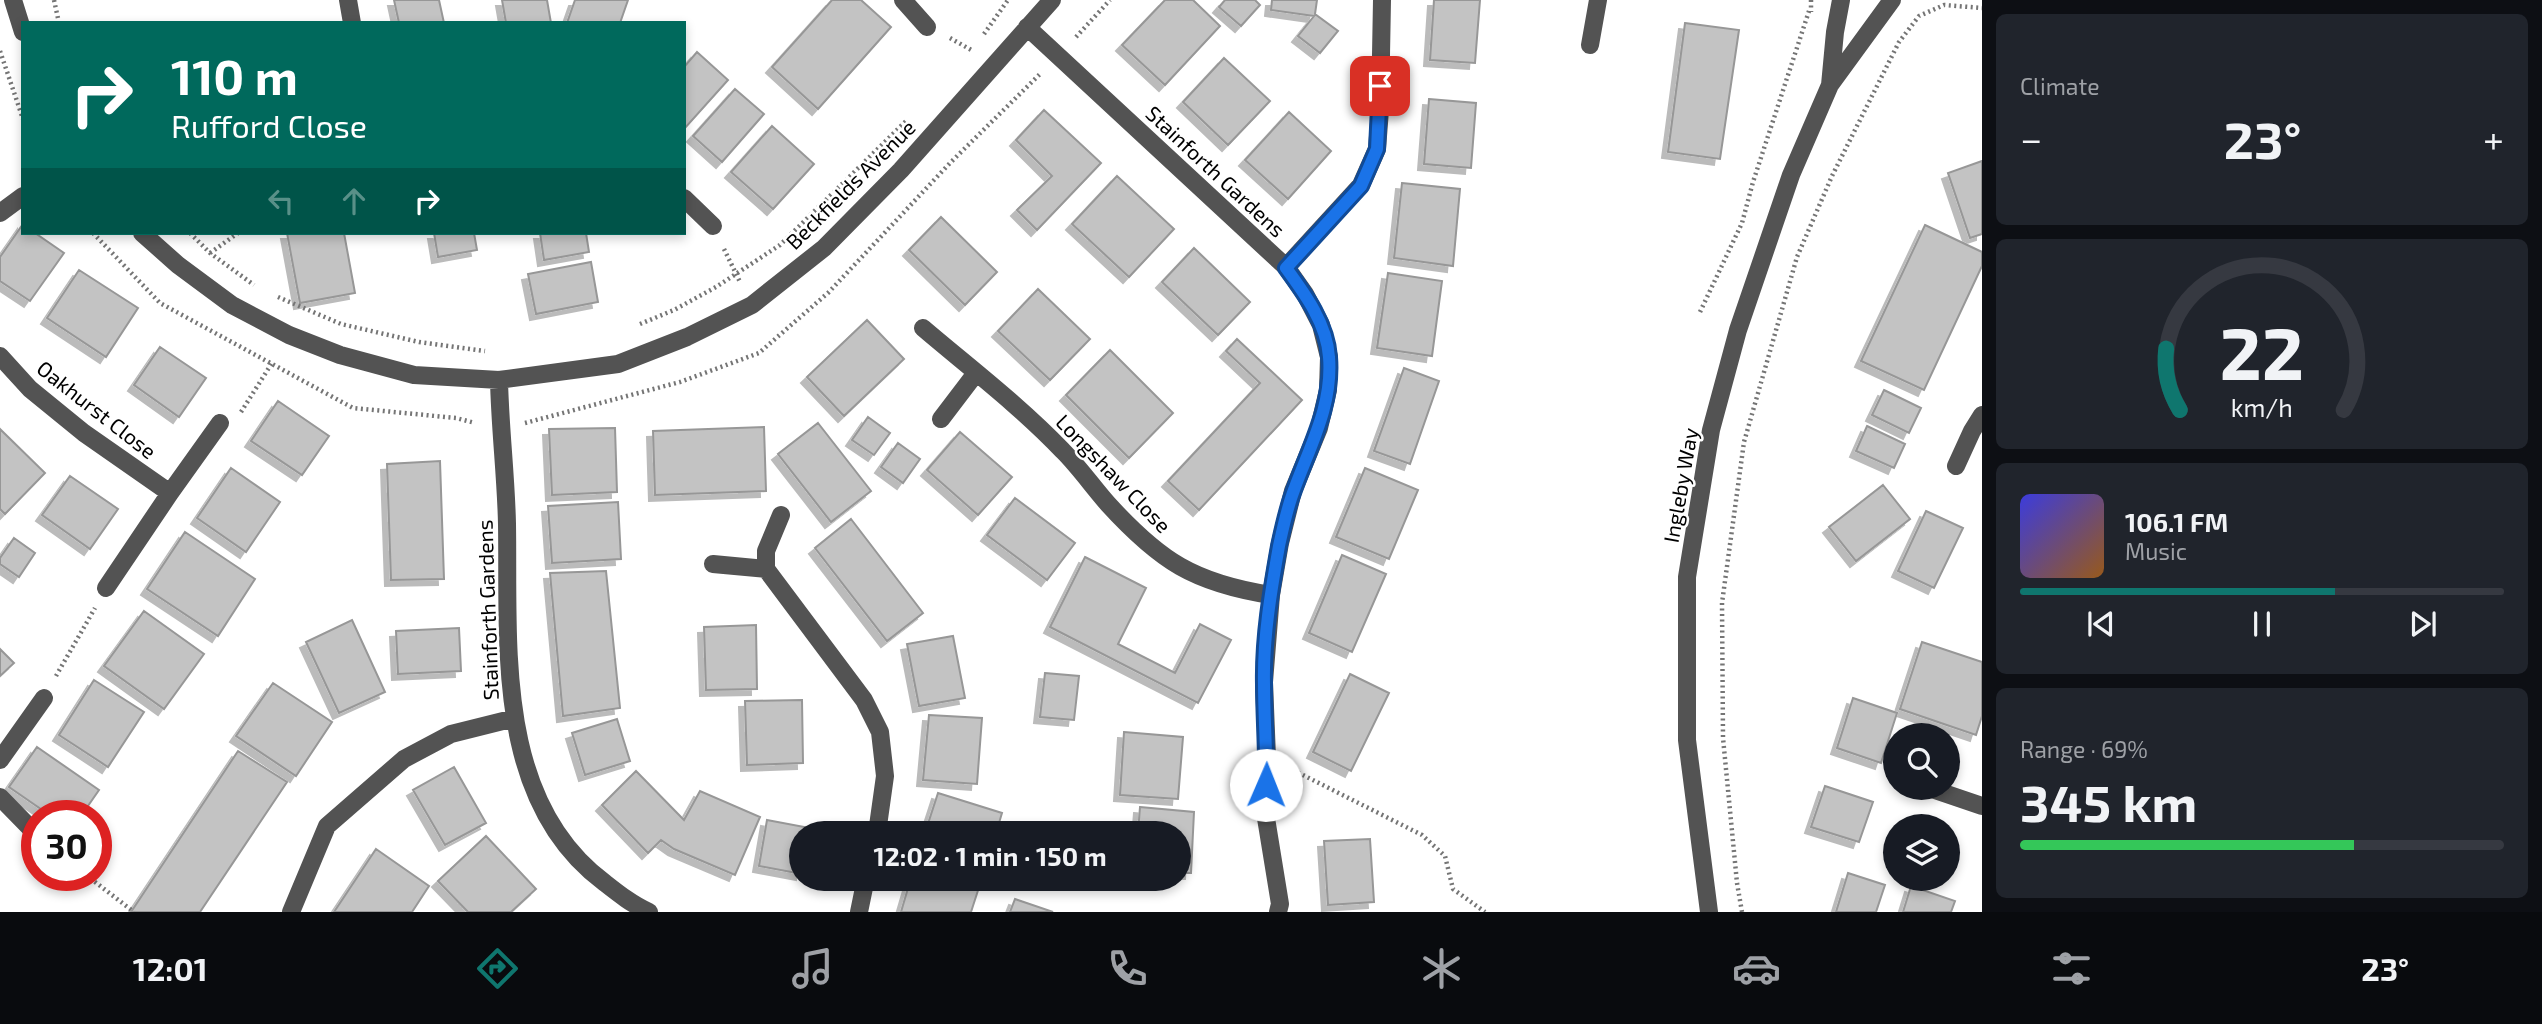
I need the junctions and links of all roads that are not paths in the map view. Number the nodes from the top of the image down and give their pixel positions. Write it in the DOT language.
graph roads {
  1 [pos="13,0"];
  2 [pos="348,0"];
  3 [pos="903,0"];
  4 [pos="1052,0"];
  5 [pos="1382,0"];
  6 [pos="1598,0"];
  7 [pos="1841,0"];
  8 [pos="1892,0"];
  9 [pos="352,21"];
  10 [pos="21,26"];
  11 [pos="928,27"];
  12 [pos="1027,27"];
  13 [pos="1590,45"];
  14 [pos="1830,85"];
  15 [pos="21,197"];
  16 [pos="686,200"];
  17 [pos="0,213"];
  18 [pos="713,226"];
  19 [pos="144,235"];
  20 [pos="1286,268"];
  21 [pos="923,328"];
  22 [pos="0,356"];
  23 [pos="976,373"];
  24 [pos="499,380"];
  25 [pos="1982,415"];
  26 [pos="941,419"];
  27 [pos="220,423"];
  28 [pos="1956,466"];
  29 [pos="170,493"];
  30 [pos="781,515"];
  31 [pos="713,564"];
  32 [pos="766,569"];
  33 [pos="106,588"];
  34 [pos="1271,595"];
  35 [pos="44,698"];
  36 [pos="515,718"];
  37 [pos="0,760"];
  38 [pos="0,797"];
  39 [pos="1960,799"];
  40 [pos="1982,806"];
  41 [pos="21,819"];
  42 [pos="879,821"];
  43 [pos="863,891"];
  44 [pos="291,912"];
  45 [pos="649,912"];
  46 [pos="859,912"];
  47 [pos="1279,912"];
  48 [pos="1709,912"];
  1 -- 10 [label="street"];
  2 -- 9 [label="street"];
  3 -- 11 [label="street"];
  4 -- 12 [label="street, Beckfields Avenue"];
  5 -- 20 [label="street"];
  6 -- 13 [label="street"];
  7 -- 14 [label="street, Ingleby Way"];
  8 -- 14 [label="street, Ingleby Way"];
  12 -- 20 [label="street, Stainforth Gardens"];
  12 -- 24 [label="street, Beckfields Avenue"];
  14 -- 48 [label="street, Ingleby Way"];
  15 -- 17 [label="street"];
  16 -- 18 [label="street"];
  19 -- 24 [label="street, Beckfields Avenue"];
  20 -- 34 [label="street, Stainforth Gardens"];
  21 -- 23 [label="street, Longshaw Close"];
  22 -- 29 [label="street, Oakhurst Close"];
  23 -- 26 [label="street"];
  23 -- 34 [label="street, Longshaw Close"];
  24 -- 36 [label="street, Stainforth Gardens"];
  25 -- 28 [label="street"];
  27 -- 29 [label="street"];
  29 -- 33 [label="street"];
  30 -- 32 [label="street"];
  31 -- 32 [label="street"];
  32 -- 42 [label="street"];
  34 -- 47 [label="street, Stainforth Gardens"];
  35 -- 37 [label="street"];
  36 -- 44 [label="street"];
  36 -- 45 [label="street, Stainforth Gardens"];
  38 -- 41 [label="street"];
  39 -- 40 [label="street"];
  43 -- 46 [label="street"];
}
